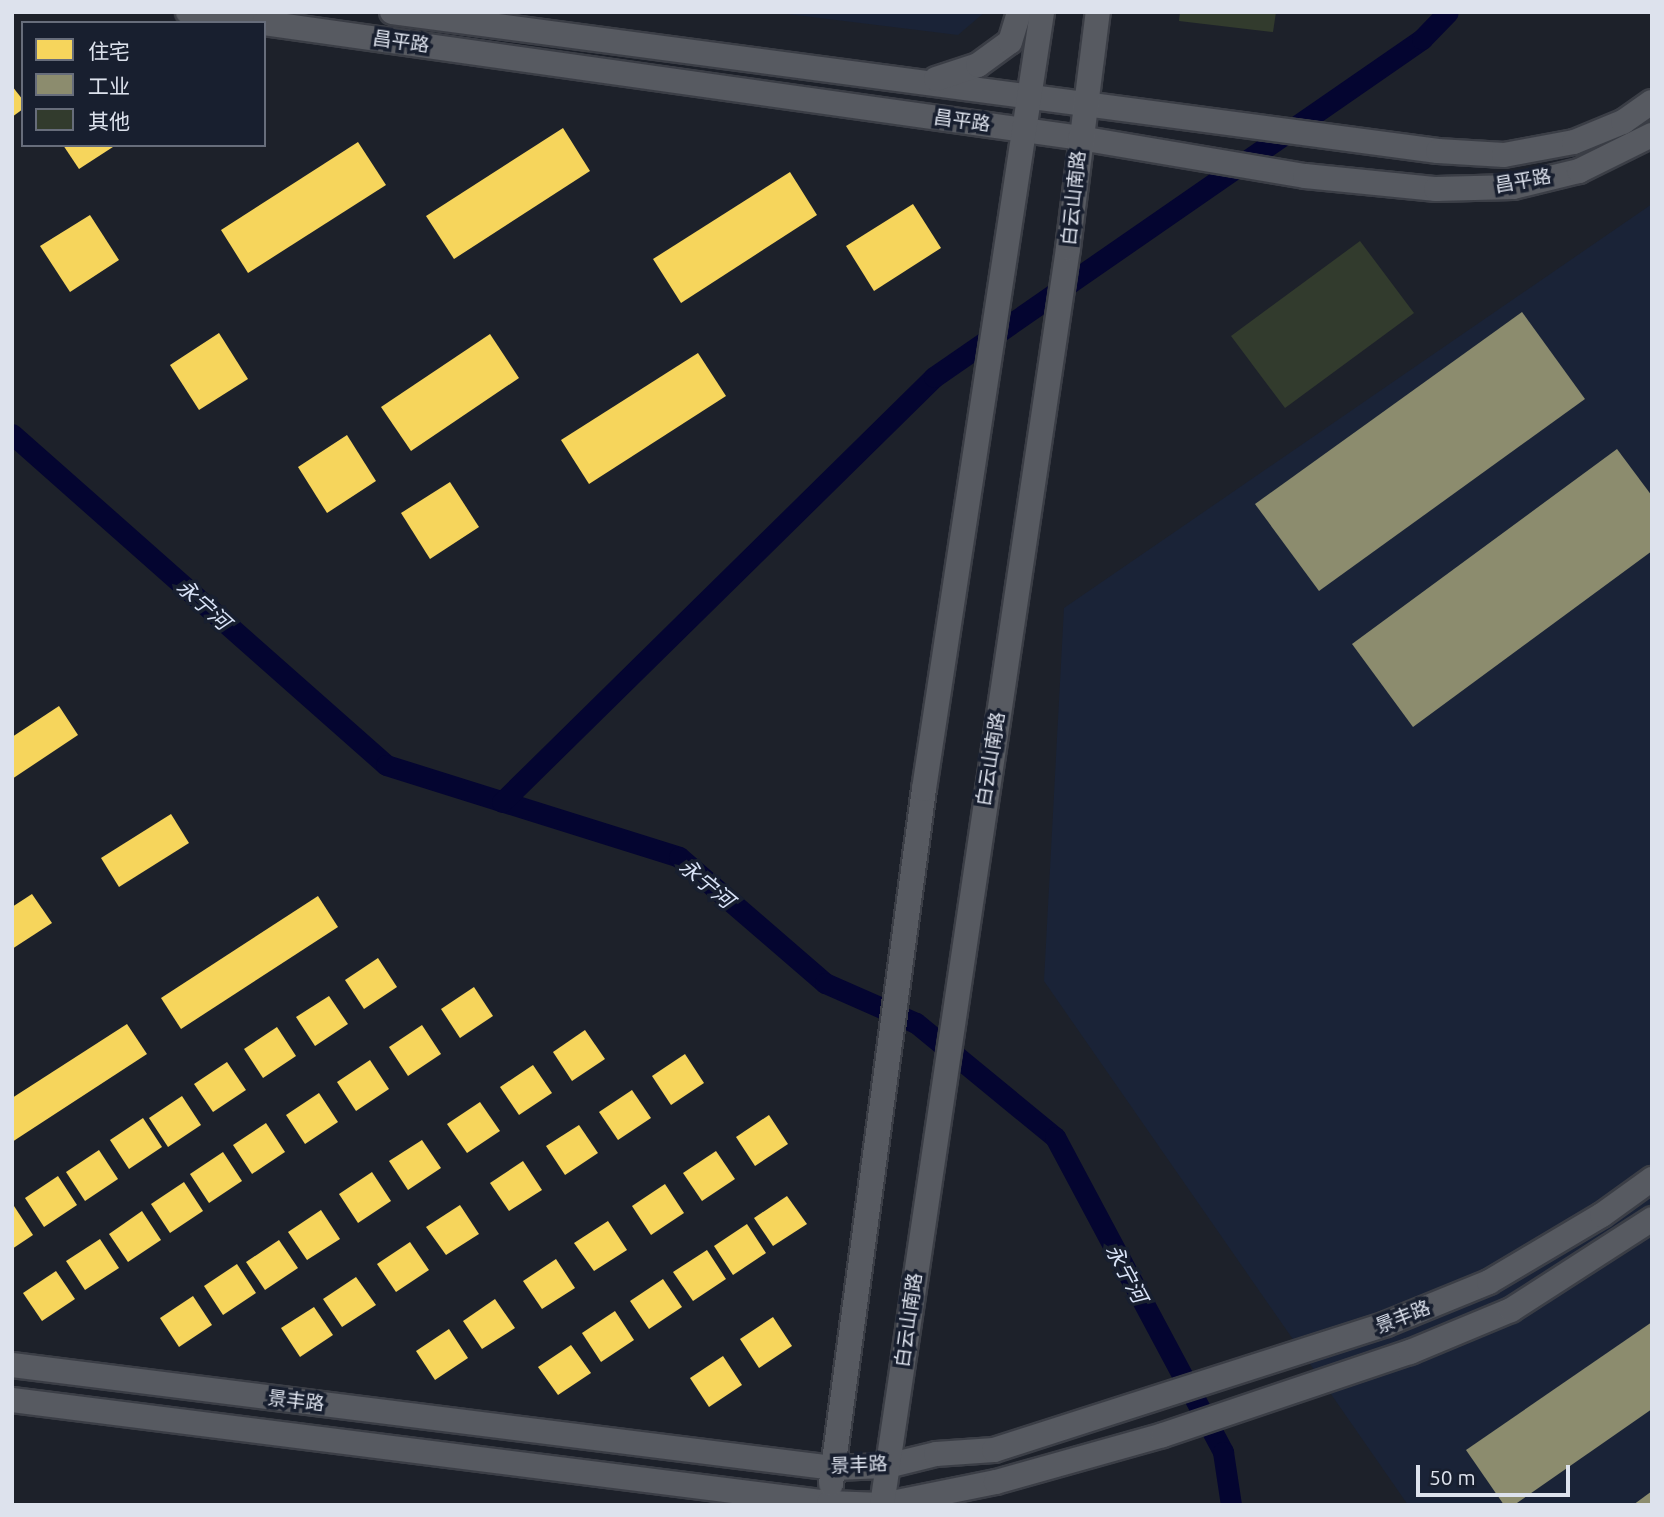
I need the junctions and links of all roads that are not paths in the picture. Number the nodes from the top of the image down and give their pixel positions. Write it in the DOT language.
graph roads {
  1 [pos="188,12"];
  2 [pos="392,12"];
  3 [pos="1019,12"];
  4 [pos="1042,12"];
  5 [pos="1098,12"];
  6 [pos="249,21"];
  7 [pos="266,23"];
  8 [pos="931,81"];
  9 [pos="1030,93"];
  10 [pos="1085,102"];
  11 [pos="1652,102"];
  12 [pos="1024,130"];
  13 [pos="1652,135"];
  14 [pos="1080,138"];
  15 [pos="1652,1179"];
  16 [pos="1652,1219"];
  17 [pos="12,1365"];
  18 [pos="12,1400"];
  19 [pos="887,1466"];
  20 [pos="833,1468"];
  21 [pos="828,1504"];
  22 [pos="883,1505"];
  1 -- 6 [label="main road, 昌平路"];
  2 -- 8 [label="main road, 昌平路"];
  3 -- 8 [label="main road"];
  4 -- 9 [label="main road"];
  5 -- 10 [label="main road, 白云山南路"];
  7 -- 12 [label="main road, 昌平路"];
  8 -- 9 [label="main road, 昌平路"];
  9 -- 10 [label="main road, 昌平路"];
  9 -- 12 [label="main road"];
  10 -- 11 [label="main road, 昌平路"];
  10 -- 14 [label="main road, 白云山南路"];
  12 -- 14 [label="main road, 昌平路"];
  12 -- 20 [label="main road"];
  13 -- 14 [label="main road, 昌平路"];
  14 -- 19 [label="main road, 白云山南路"];
  15 -- 19 [label="main road, 景丰路"];
  16 -- 22 [label="main road, 景丰路"];
  17 -- 20 [label="main road, 景丰路"];
  18 -- 21 [label="main road, 景丰路"];
  19 -- 20 [label="main road, 景丰路"];
  19 -- 22 [label="main road, 白云山南路"];
  20 -- 21 [label="main road"];
  21 -- 22 [label="main road, 景丰路"];
}
